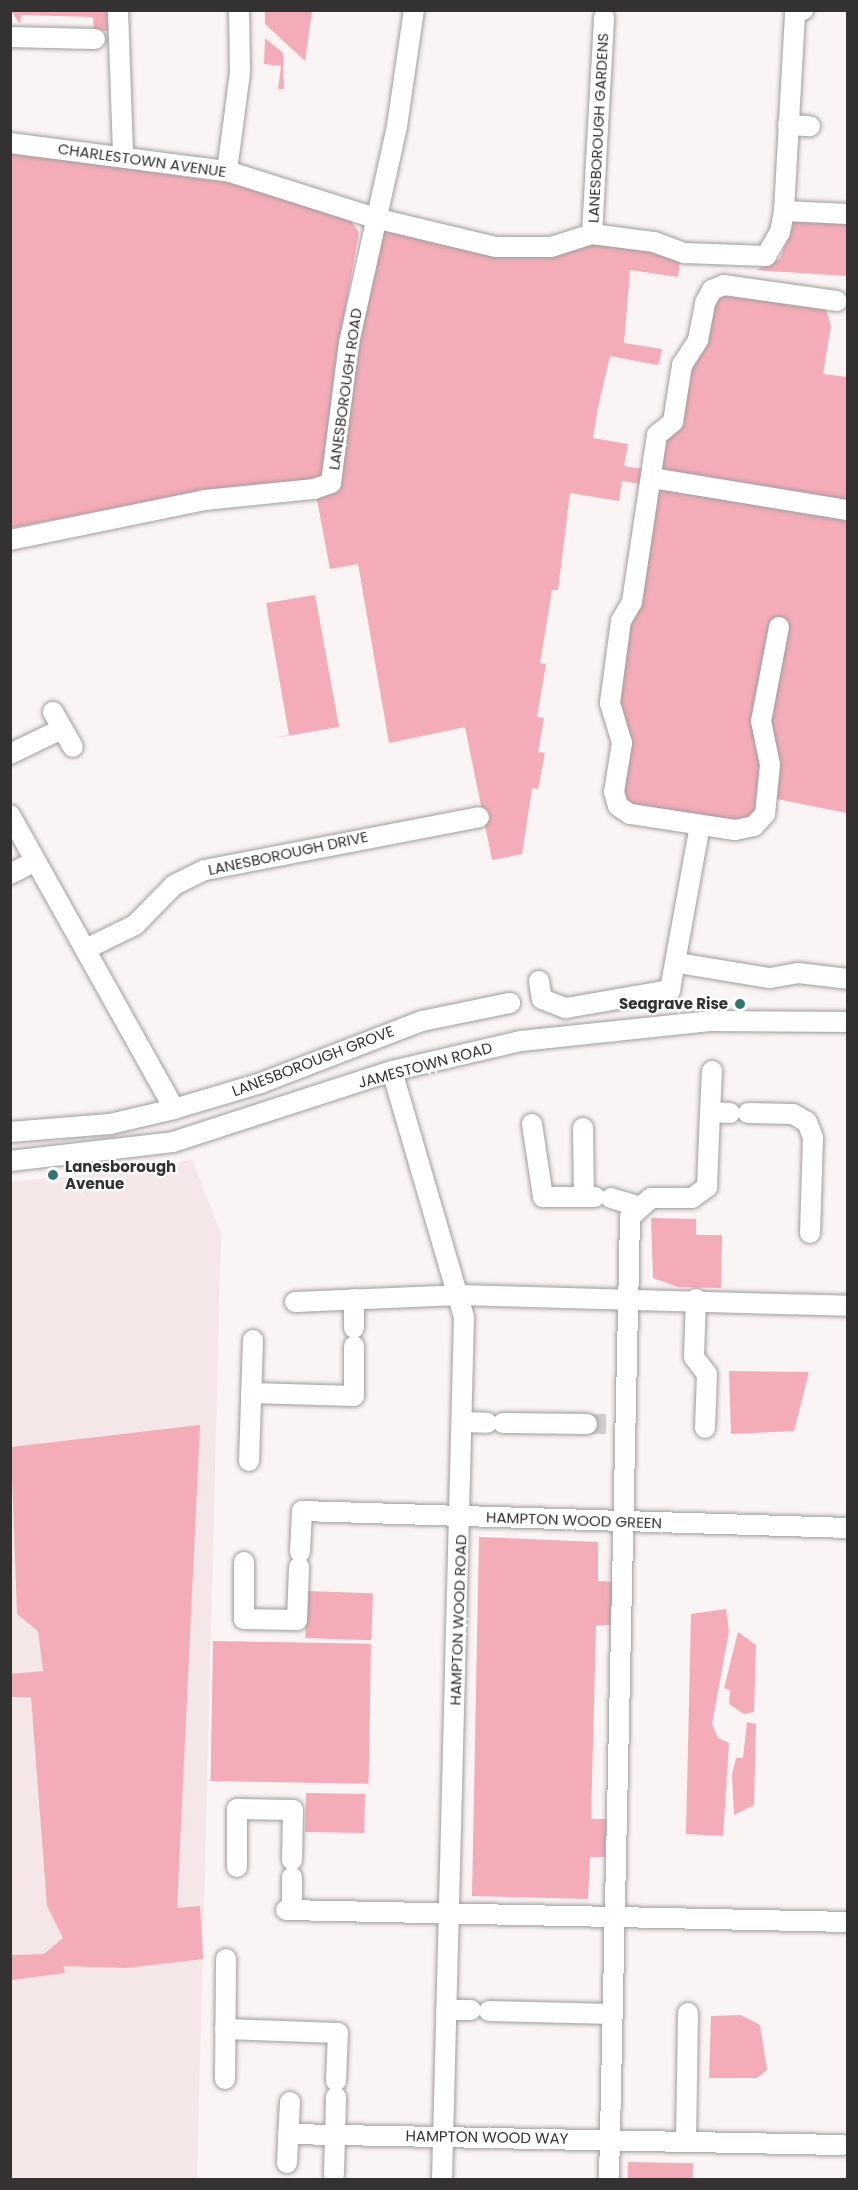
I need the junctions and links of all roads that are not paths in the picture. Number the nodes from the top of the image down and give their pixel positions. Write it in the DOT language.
graph roads {
  1 [pos="118,10"];
  2 [pos="239,10"];
  3 [pos="414,10"];
  4 [pos="803,10"];
  5 [pos="604,17"];
  6 [pos="10,37"];
  7 [pos="95,39"];
  8 [pos="788,125"];
  9 [pos="810,126"];
  10 [pos="10,143"];
  11 [pos="123,155"];
  12 [pos="227,171"];
  13 [pos="784,211"];
  14 [pos="848,214"];
  15 [pos="375,218"];
  16 [pos="592,234"];
  17 [pos="837,301"];
  18 [pos="652,478"];
  19 [pos="848,510"];
  20 [pos="10,540"];
  21 [pos="780,627"];
  22 [pos="73,747"];
  23 [pos="10,754"];
  24 [pos="10,815"];
  25 [pos="479,817"];
  26 [pos="700,825"];
  27 [pos="34,862"];
  28 [pos="10,874"];
  29 [pos="86,949"];
  30 [pos="678,963"];
  31 [pos="848,979"];
  32 [pos="539,981"];
  33 [pos="499,1012"];
  34 [pos="848,1022"];
  35 [pos="392,1071"];
  36 [pos="712,1071"];
  37 [pos="174,1109"];
  38 [pos="710,1112"];
  39 [pos="532,1124"];
  40 [pos="583,1128"];
  41 [pos="10,1132"];
  42 [pos="10,1161"];
  43 [pos="597,1197"];
  44 [pos="637,1206"];
  45 [pos="810,1233"];
  46 [pos="459,1295"];
  47 [pos="630,1297"];
  48 [pos="354,1299"];
  49 [pos="696,1299"];
  50 [pos="295,1302"];
  51 [pos="848,1306"];
  52 [pos="253,1340"];
  53 [pos="251,1393"];
  54 [pos="463,1422"];
  55 [pos="606,1424"];
  56 [pos="705,1428"];
  57 [pos="249,1461"];
  58 [pos="461,1516"];
  59 [pos="626,1522"];
  60 [pos="848,1528"];
  61 [pos="244,1562"];
  62 [pos="237,1867"];
  63 [pos="449,1914"];
  64 [pos="615,1917"];
  65 [pos="848,1922"];
  66 [pos="226,1959"];
  67 [pos="446,2010"];
  68 [pos="688,2013"];
  69 [pos="613,2014"];
  70 [pos="225,2030"];
  71 [pos="225,2079"];
  72 [pos="290,2102"];
  73 [pos="288,2134"];
  74 [pos="335,2135"];
  75 [pos="443,2136"];
  76 [pos="609,2140"];
  77 [pos="686,2142"];
  78 [pos="843,2145"];
  79 [pos="287,2163"];
  80 [pos="334,2174"];
  81 [pos="442,2180"];
  82 [pos="609,2180"];
  1 -- 11 [label="street"];
  2 -- 12 [label="street"];
  3 -- 15 [label="street, LANESBOROUGH ROAD"];
  4 -- 8 [label="street"];
  5 -- 16 [label="street, LANESBOROUGH GARDENS"];
  6 -- 7 [label="street"];
  8 -- 9 [label="street"];
  8 -- 13 [label="street"];
  10 -- 11 [label="street, CHARLESTOWN AVENUE"];
  11 -- 12 [label="street, CHARLESTOWN AVENUE"];
  12 -- 15 [label="street, CHARLESTOWN AVENUE"];
  13 -- 14 [label="street"];
  13 -- 16 [label="street"];
  15 -- 16 [label="street, LANESBOROUGH GARDENS"];
  15 -- 20 [label="street, LANESBOROUGH ROAD"];
  17 -- 18 [label="street"];
  18 -- 19 [label="street"];
  18 -- 26 [label="street"];
  21 -- 26 [label="street"];
  22 -- 23 [label="street"];
  24 -- 27 [label="street"];
  25 -- 29 [label="street, LANESBOROUGH DRIVE"];
  26 -- 30 [label="street"];
  27 -- 28 [label="street"];
  27 -- 29 [label="street"];
  29 -- 37 [label="street"];
  30 -- 31 [label="street"];
  30 -- 32 [label="street"];
  33 -- 37 [label="street, LANESBOROUGH GROVE"];
  34 -- 35 [label="street, JAMESTOWN ROAD"];
  35 -- 42 [label="street, JAMESTOWN ROAD"];
  35 -- 46 [label="street, HAMPTON WOOD ROAD"];
  36 -- 38 [label="street"];
  37 -- 41 [label="street, LANESBOROUGH GROVE"];
  38 -- 44 [label="street"];
  38 -- 45 [label="street"];
  39 -- 43 [label="street"];
  40 -- 43 [label="street"];
  43 -- 44 [label="street"];
  44 -- 47 [label="street"];
  46 -- 47 [label="street"];
  46 -- 48 [label="street"];
  46 -- 54 [label="street, HAMPTON WOOD ROAD"];
  47 -- 49 [label="street"];
  47 -- 55 [label="street"];
  48 -- 50 [label="street"];
  48 -- 53 [label="street"];
  49 -- 51 [label="street"];
  49 -- 56 [label="street"];
  52 -- 53 [label="street"];
  53 -- 57 [label="street"];
  54 -- 55 [label="street"];
  54 -- 58 [label="street, HAMPTON WOOD ROAD"];
  55 -- 59 [label="street"];
  58 -- 59 [label="street, HAMPTON WOOD GREEN"];
  58 -- 61 [label="street, HAMPTON WOOD GREEN"];
  58 -- 63 [label="street, HAMPTON WOOD ROAD"];
  59 -- 60 [label="street, HAMPTON WOOD GREEN"];
  59 -- 64 [label="street"];
  62 -- 63 [label="street"];
  63 -- 64 [label="street"];
  63 -- 67 [label="street, HAMPTON WOOD ROAD"];
  64 -- 65 [label="street"];
  64 -- 69 [label="street"];
  66 -- 70 [label="street"];
  67 -- 69 [label="street"];
  67 -- 75 [label="street, HAMPTON WOOD ROAD"];
  68 -- 77 [label="street"];
  69 -- 76 [label="street"];
  70 -- 71 [label="street"];
  70 -- 74 [label="street"];
  72 -- 73 [label="street"];
  73 -- 74 [label="street, HAMPTON WOOD WAY"];
  73 -- 79 [label="street"];
  74 -- 75 [label="street, HAMPTON WOOD WAY"];
  74 -- 80 [label="street"];
  75 -- 76 [label="street, HAMPTON WOOD WAY"];
  75 -- 81 [label="street, HAMPTON WOOD ROAD"];
  76 -- 77 [label="street, HAMPTON WOOD WAY"];
  76 -- 82 [label="street"];
  77 -- 78 [label="street, HAMPTON WOOD WAY"];
}
